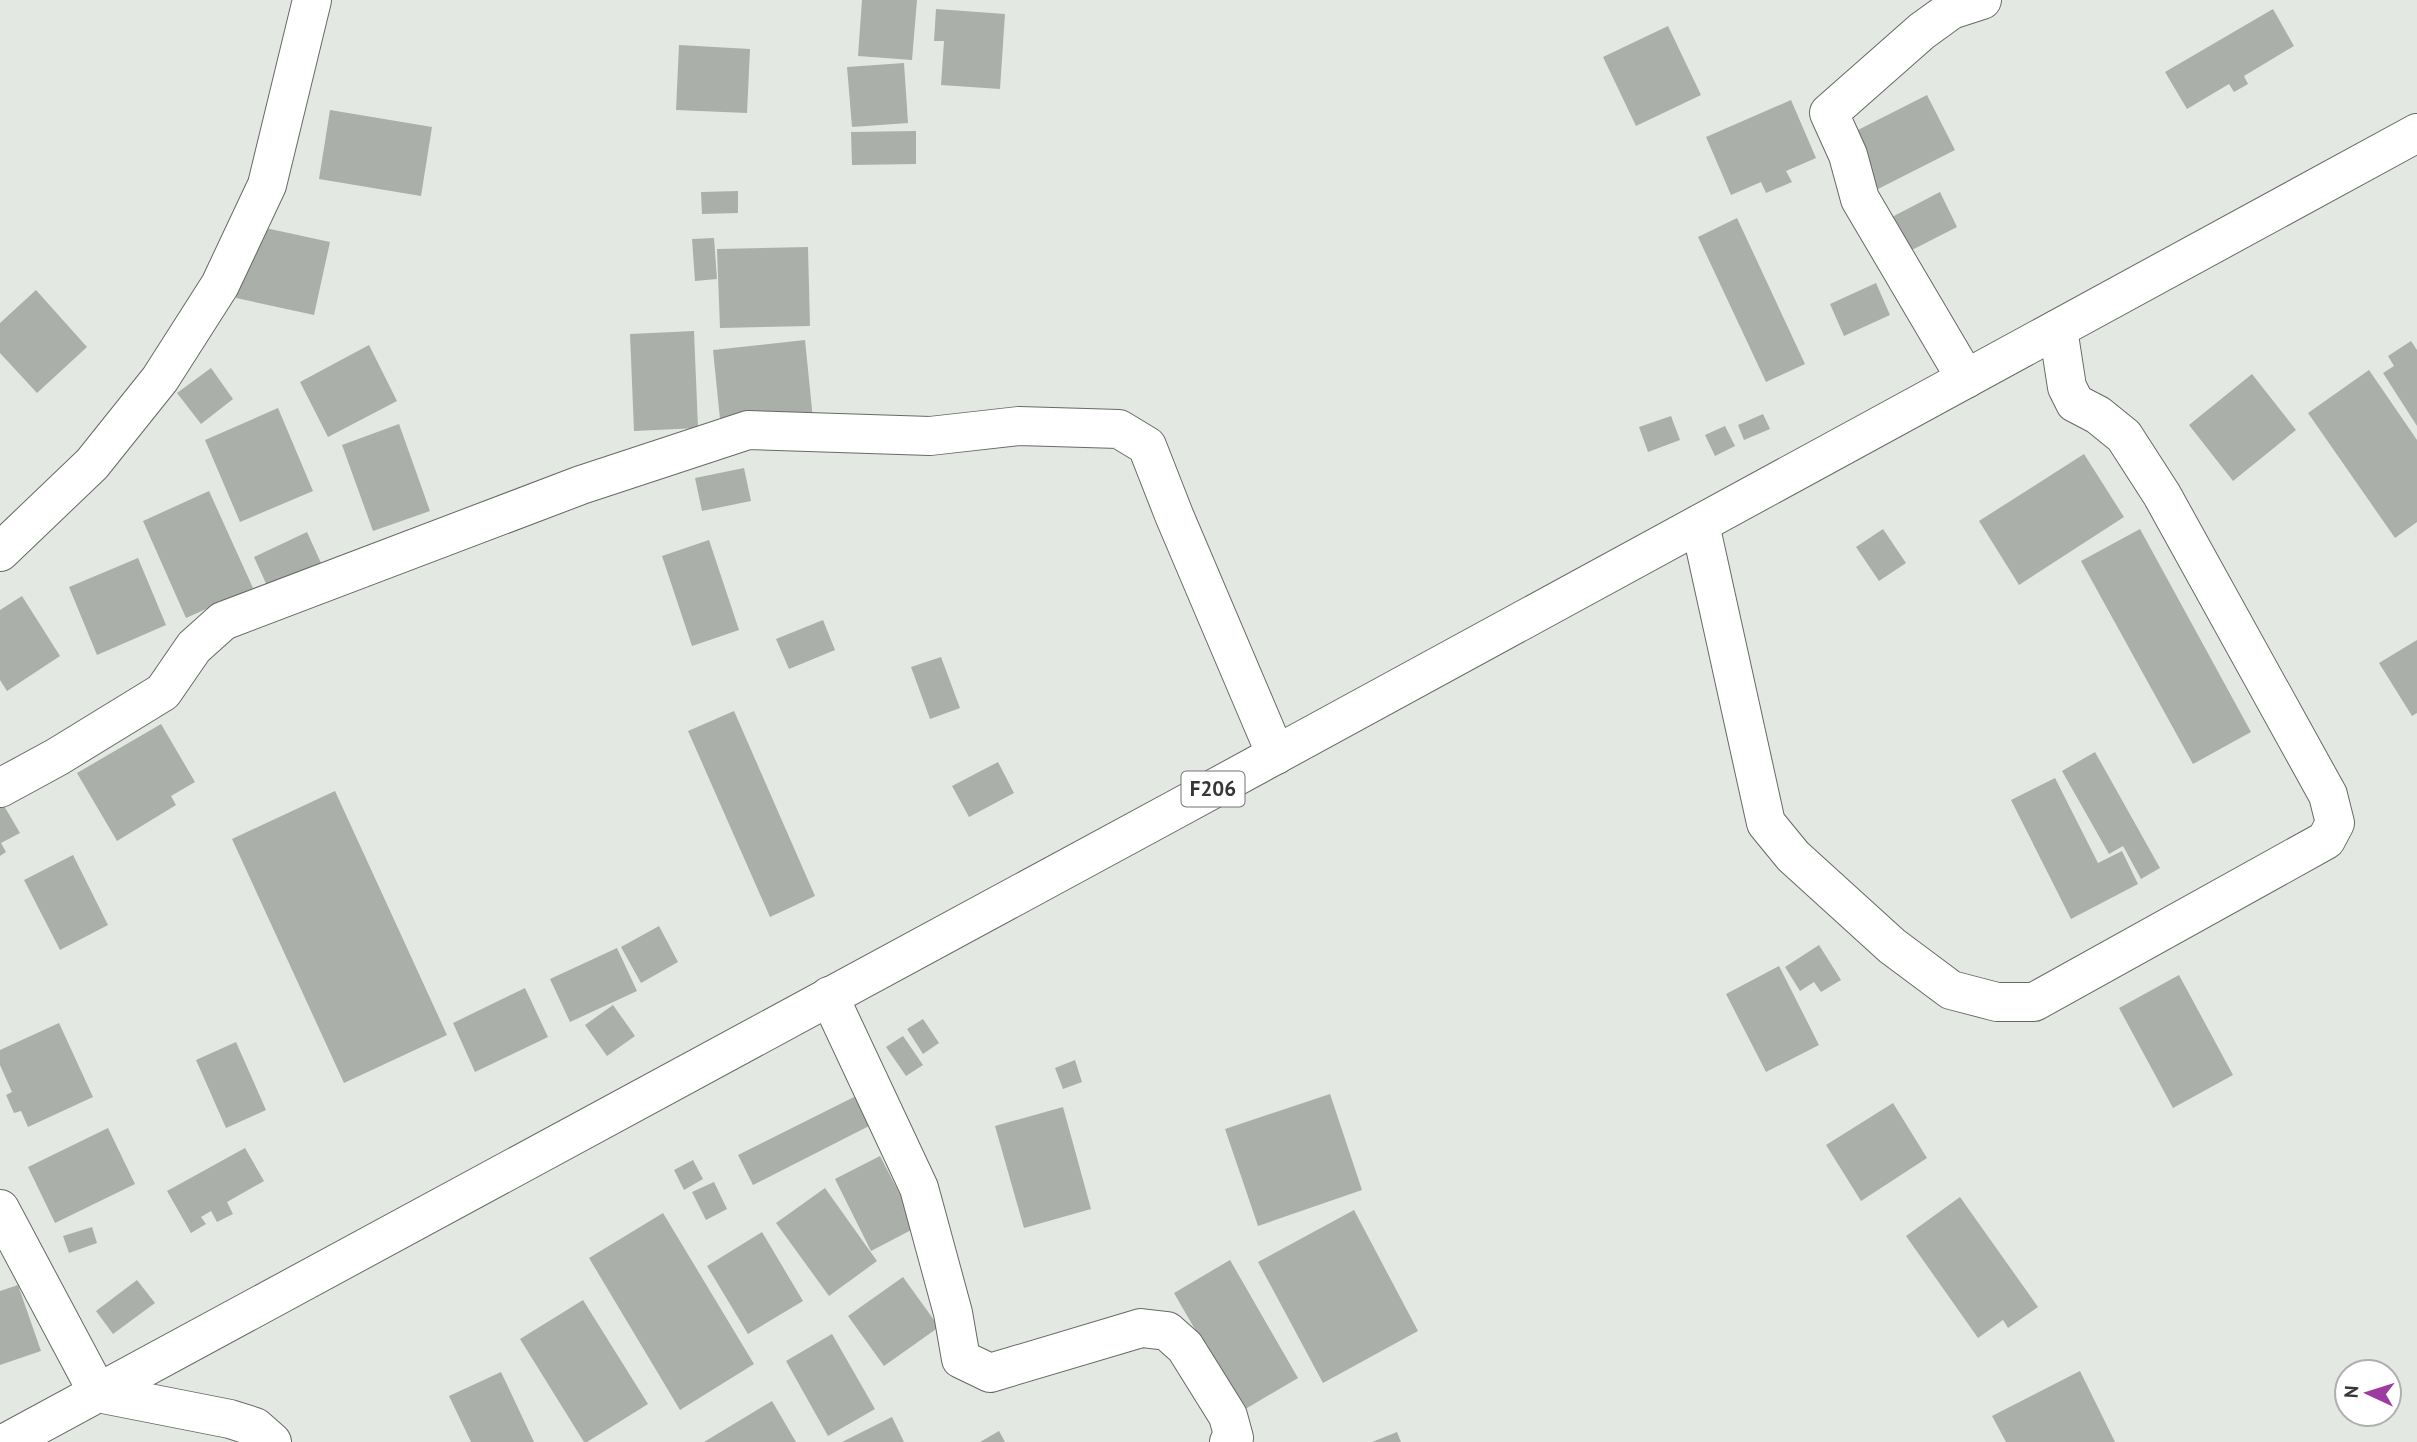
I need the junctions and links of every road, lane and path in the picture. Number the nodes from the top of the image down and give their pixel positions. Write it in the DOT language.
graph roads {
  1 [pos="312,0"];
  2 [pos="1982,0"];
  3 [pos="2417,133"];
  4 [pos="2058,329"];
  5 [pos="1966,379"];
  6 [pos="1700,524"];
  7 [pos="0,552"];
  8 [pos="1276,755"];
  9 [pos="0,788"];
  10 [pos="829,996"];
  11 [pos="0,1209"];
  12 [pos="98,1393"];
  13 [pos="7,1442"];
  14 [pos="271,1442"];
  15 [pos="1229,1442"];
  1 -- 7 [label="street"];
  2 -- 5 [label="street"];
  3 -- 4 [label="street, F206"];
  4 -- 5 [label="street, F206"];
  4 -- 6 [label="street"];
  5 -- 6 [label="street, F206"];
  6 -- 8 [label="street, F206"];
  8 -- 9 [label="street"];
  8 -- 10 [label="street, F206"];
  10 -- 12 [label="street, F206"];
  10 -- 15 [label="street"];
  11 -- 12 [label="street"];
  12 -- 13 [label="street, F206"];
  12 -- 14 [label="street"];
}
